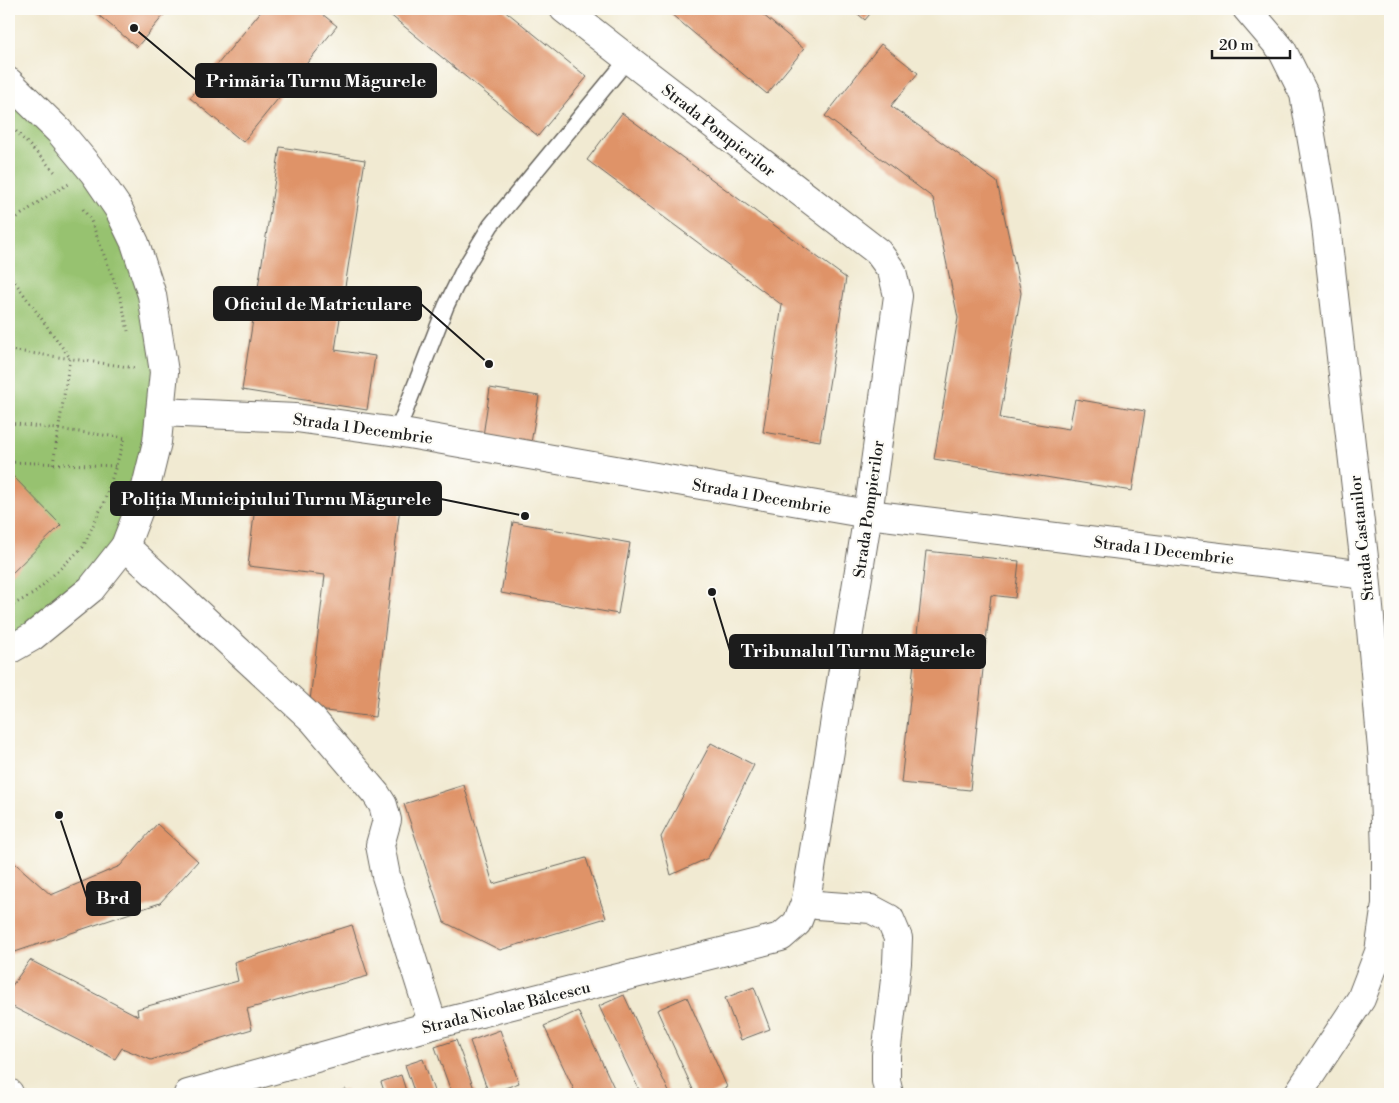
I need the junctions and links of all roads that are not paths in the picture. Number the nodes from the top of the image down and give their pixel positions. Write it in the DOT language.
graph roads {
  1 [pos="564,9"];
  2 [pos="1247,9"];
  3 [pos="628,59"];
  4 [pos="9,82"];
  5 [pos="160,412"];
  6 [pos="397,432"];
  7 [pos="868,514"];
  8 [pos="125,546"];
  9 [pos="1366,575"];
  10 [pos="9,650"];
  11 [pos="806,900"];
  12 [pos="432,1025"];
  13 [pos="188,1094"];
  14 [pos="889,1094"];
  15 [pos="1298,1094"];
  1 -- 3 [label="street, Strada Pompierilor"];
  2 -- 9 [label="street, Strada Castanilor"];
  3 -- 6 [label="lane"];
  3 -- 7 [label="street, Strada Pompierilor"];
  4 -- 5 [label="street"];
  5 -- 6 [label="street, Strada 1 Decembrie"];
  5 -- 8 [label="street"];
  6 -- 7 [label="street, Strada 1 Decembrie"];
  7 -- 9 [label="street, Strada 1 Decembrie"];
  7 -- 11 [label="street, Strada Pompierilor"];
  8 -- 10 [label="street"];
  8 -- 12 [label="street"];
  9 -- 15 [label="street, Strada Castanilor"];
  11 -- 12 [label="street, Strada Nicolae Bălcescu"];
  11 -- 14 [label="street"];
  12 -- 13 [label="street, Strada Nicolae Bălcescu"];
}
